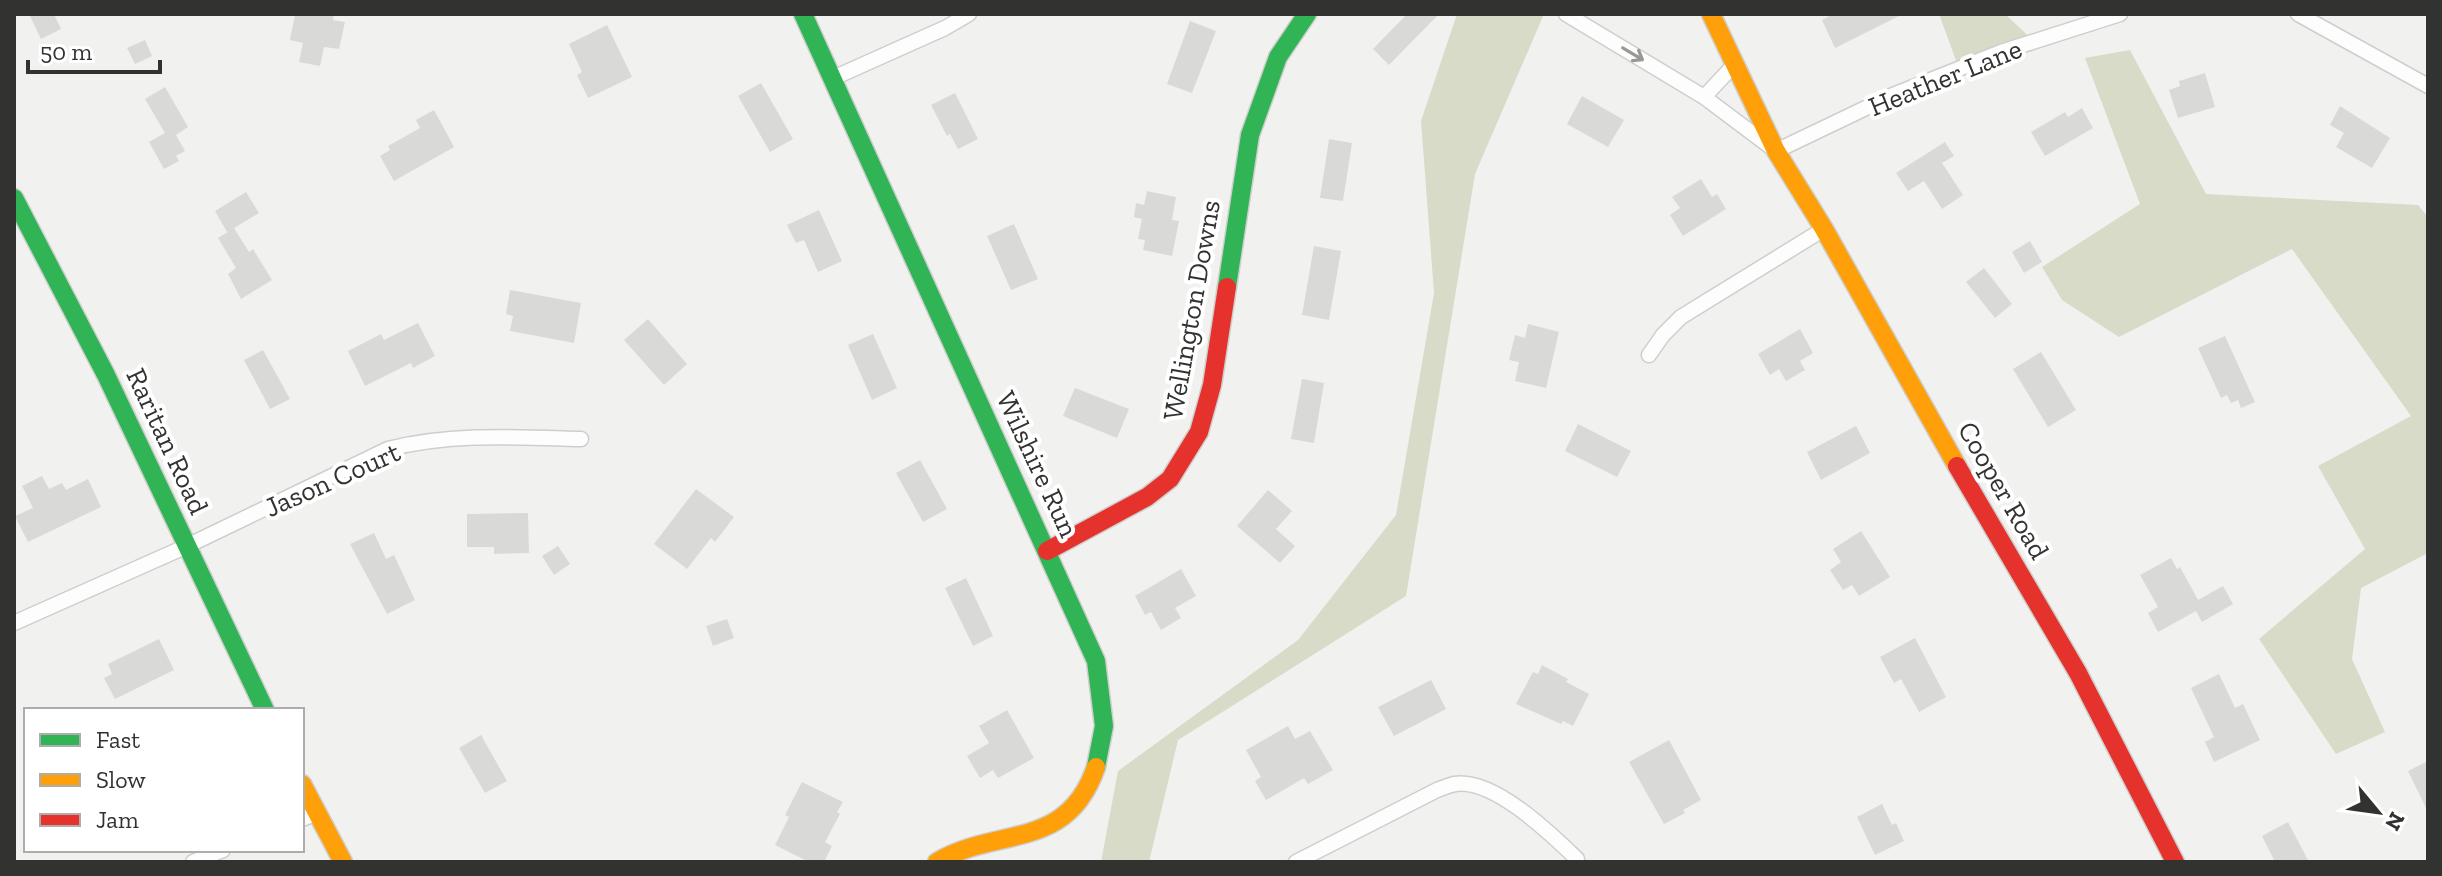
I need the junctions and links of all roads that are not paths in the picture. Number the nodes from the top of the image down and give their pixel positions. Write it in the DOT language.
graph roads {
  1 [pos="803,14"];
  2 [pos="969,14"];
  3 [pos="1307,14"];
  4 [pos="1566,14"];
  5 [pos="1711,14"];
  6 [pos="2120,14"];
  7 [pos="2298,14"];
  8 [pos="1735,64"];
  9 [pos="831,79"];
  10 [pos="2428,86"];
  11 [pos="1704,97"];
  12 [pos="1776,151"];
  13 [pos="14,198"];
  14 [pos="20,226"];
  15 [pos="1824,229"];
  16 [pos="1649,355"];
  17 [pos="581,439"];
  18 [pos="187,546"];
  19 [pos="1047,551"];
  20 [pos="14,623"];
  21 [pos="264,708"];
  22 [pos="304,792"];
  23 [pos="310,816"];
  24 [pos="218,852"];
  25 [pos="1577,859"];
  26 [pos="193,862"];
  27 [pos="343,862"];
  28 [pos="937,862"];
  29 [pos="1296,862"];
  30 [pos="2175,862"];
  1 -- 9 [label="street, Wilshire Run"];
  2 -- 9 [label="street"];
  3 -- 19 [label="street, Wellington Downs"];
  4 -- 11 [label="street, Cooper Road, one-way"];
  5 -- 8 [label="street, Cooper Road"];
  6 -- 12 [label="street, Heather Lane"];
  7 -- 10 [label="street"];
  8 -- 11 [label="street"];
  8 -- 12 [label="street, Cooper Road"];
  9 -- 19 [label="street, Wilshire Run"];
  11 -- 12 [label="street, Cooper Road"];
  12 -- 15 [label="street, Cooper Road"];
  13 -- 14 [label="street, Raritan Road"];
  14 -- 18 [label="street, Raritan Road"];
  15 -- 16 [label="street"];
  15 -- 30 [label="street, Cooper Road"];
  17 -- 18 [label="street, Jason Court"];
  18 -- 20 [label="street, Jason Court"];
  18 -- 21 [label="street, Raritan Road"];
  19 -- 28 [label="street, Wilshire Run"];
  22 -- 23 [label="street"];
  23 -- 27 [label="street"];
  24 -- 26 [label="street"];
  25 -- 29 [label="street"];
}
